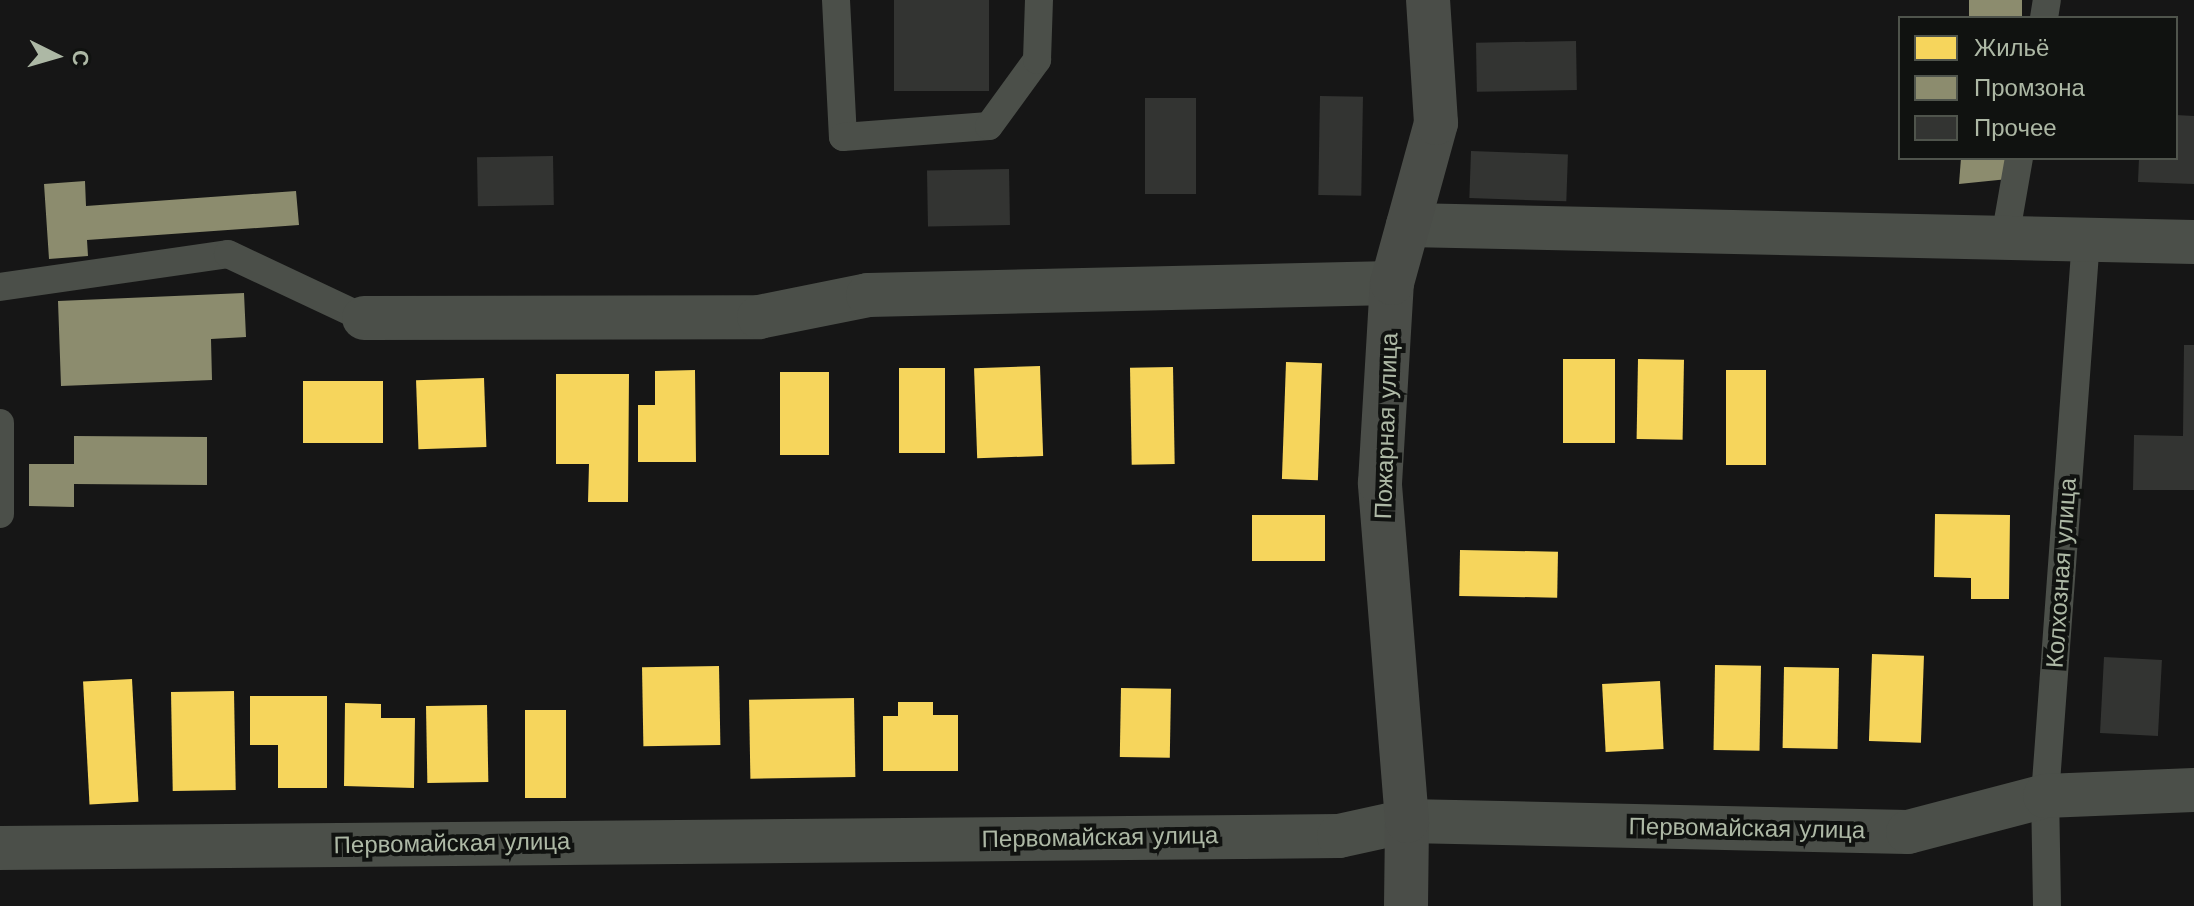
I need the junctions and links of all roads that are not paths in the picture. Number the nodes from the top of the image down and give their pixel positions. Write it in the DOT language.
graph roads {
  1 [pos="836,0"];
  2 [pos="1039,0"];
  3 [pos="1428,0"];
  4 [pos="2019,160"];
  5 [pos="1408,225"];
  6 [pos="2005,238"];
  7 [pos="2086,239"];
  8 [pos="2194,242"];
  9 [pos="1392,283"];
  10 [pos="0,287"];
  11 [pos="364,318"];
  12 [pos="0,423"];
  13 [pos="0,514"];
  14 [pos="2194,790"];
  15 [pos="2045,796"];
  16 [pos="1407,821"];
  17 [pos="0,848"];
  18 [pos="1406,906"];
  19 [pos="2047,906"];
  1 -- 2 [label="lane"];
  3 -- 5 [label="street, Пожарная улица"];
  4 -- 6 [label="lane"];
  5 -- 6 [label="street"];
  5 -- 9 [label="street, Пожарная улица"];
  6 -- 7 [label="street"];
  7 -- 8 [label="street"];
  7 -- 15 [label="lane, Колхозная улица"];
  9 -- 11 [label="street"];
  9 -- 16 [label="street, Пожарная улица"];
  10 -- 11 [label="lane"];
  12 -- 13 [label="lane"];
  14 -- 15 [label="street, Первомайская улица"];
  15 -- 16 [label="street, Первомайская улица"];
  15 -- 19 [label="lane, Колхозная улица"];
  16 -- 17 [label="street, Первомайская улица"];
  16 -- 18 [label="street, Пожарная улица"];
}
